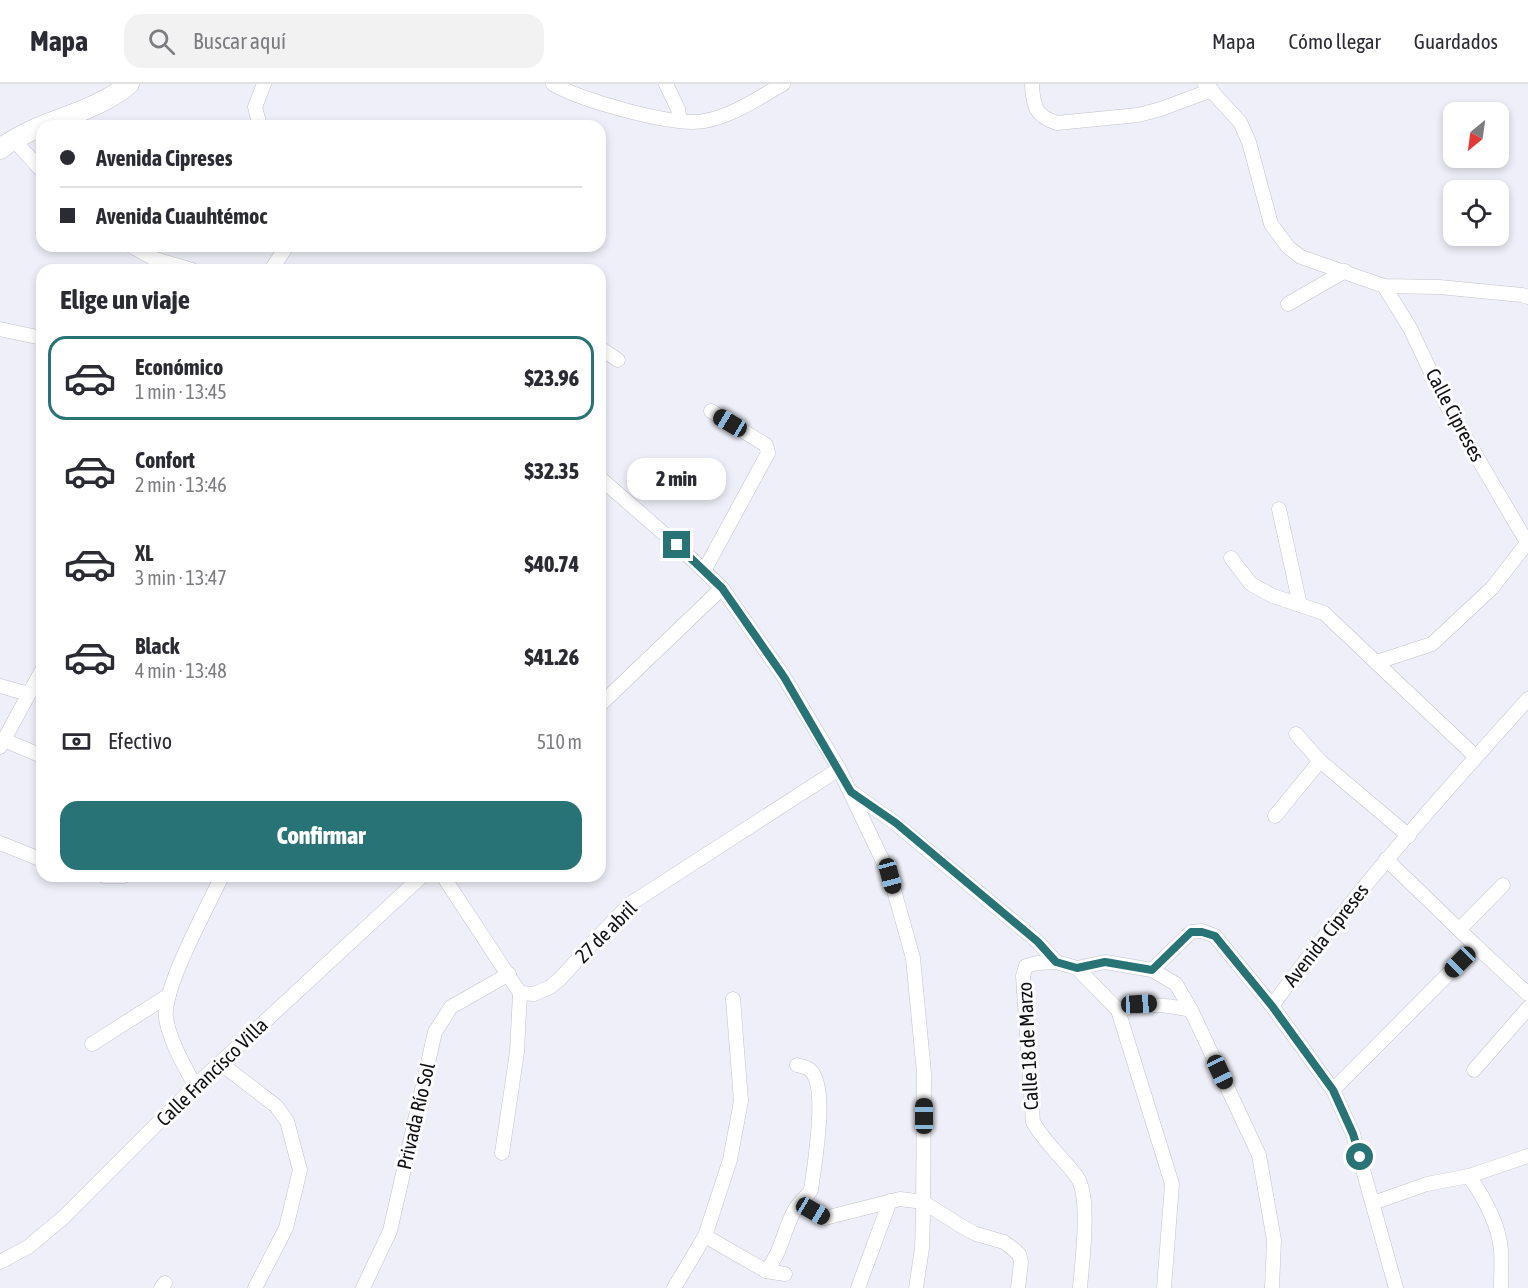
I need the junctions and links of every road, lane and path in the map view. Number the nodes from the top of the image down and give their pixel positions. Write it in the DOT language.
graph roads {
  1 [pos="129,84"];
  2 [pos="264,84"];
  3 [pos="553,84"];
  4 [pos="666,84"];
  5 [pos="783,84"];
  6 [pos="1032,84"];
  7 [pos="1208,87"];
  8 [pos="58,120"];
  9 [pos="258,120"];
  10 [pos="680,122"];
  11 [pos="36,128"];
  12 [pos="6,144"];
  13 [pos="36,166"];
  14 [pos="142,252"];
  15 [pos="172,264"];
  16 [pos="1345,271"];
  17 [pos="1384,286"];
  18 [pos="1528,297"];
  19 [pos="1288,304"];
  20 [pos="0,329"];
  21 [pos="36,337"];
  22 [pos="606,352"];
  23 [pos="618,360"];
  24 [pos="711,411"];
  25 [pos="606,483"];
  26 [pos="1280,509"];
  27 [pos="1528,544"];
  28 [pos="1231,558"];
  29 [pos="704,571"];
  30 [pos="722,588"];
  31 [pos="1300,605"];
  32 [pos="1377,662"];
  33 [pos="36,681"];
  34 [pos="0,686"];
  35 [pos="29,694"];
  36 [pos="606,699"];
  37 [pos="1528,699"];
  38 [pos="1296,734"];
  39 [pos="2,743"];
  40 [pos="36,754"];
  41 [pos="1476,757"];
  42 [pos="1320,761"];
  43 [pos="839,769"];
  44 [pos="851,792"];
  45 [pos="1275,816"];
  46 [pos="1409,836"];
  47 [pos="0,843"];
  48 [pos="36,858"];
  49 [pos="1386,860"];
  50 [pos="219,882"];
  51 [pos="416,882"];
  52 [pos="447,882"];
  53 [pos="1503,885"];
  54 [pos="1459,930"];
  55 [pos="1476,946"];
  56 [pos="1056,962"];
  57 [pos="1077,968"];
  58 [pos="1152,970"];
  59 [pos="508,974"];
  60 [pos="520,993"];
  61 [pos="168,994"];
  62 [pos="1528,994"];
  63 [pos="733,999"];
  64 [pos="1272,1006"];
  65 [pos="1528,1008"];
  66 [pos="1118,1010"];
  67 [pos="1191,1010"];
  68 [pos="92,1044"];
  69 [pos="220,1063"];
  70 [pos="797,1065"];
  71 [pos="1474,1070"];
  72 [pos="195,1086"];
  73 [pos="1333,1090"];
  74 [pos="502,1153"];
  75 [pos="1528,1156"];
  76 [pos="1469,1176"];
  77 [pos="890,1201"];
  78 [pos="923,1202"];
  79 [pos="800,1203"];
  80 [pos="1373,1203"];
  81 [pos="705,1236"];
  82 [pos="0,1262"];
  83 [pos="766,1271"];
  84 [pos="785,1274"];
  85 [pos="255,1288"];
  86 [pos="363,1288"];
  87 [pos="674,1288"];
  88 [pos="858,1288"];
  89 [pos="916,1288"];
  90 [pos="1017,1288"];
  91 [pos="1080,1288"];
  92 [pos="1164,1288"];
  93 [pos="1272,1288"];
  94 [pos="1396,1288"];
  95 [pos="1501,1288"];
  1 -- 8 [label="street"];
  2 -- 9 [label="street"];
  3 -- 10 [label="street"];
  4 -- 10 [label="street"];
  5 -- 10 [label="street"];
  6 -- 7 [label="street"];
  7 -- 16 [label="street"];
  11 -- 12 [label="street"];
  12 -- 13 [label="street"];
  14 -- 15 [label="street"];
  16 -- 17 [label="street"];
  16 -- 19 [label="street"];
  17 -- 18 [label="street"];
  17 -- 27 [label="street, Calle Cipreses"];
  20 -- 21 [label="street"];
  22 -- 23 [label="street"];
  24 -- 29 [label="street"];
  25 -- 29 [label="street"];
  26 -- 31 [label="street"];
  27 -- 32 [label="street"];
  28 -- 31 [label="street"];
  29 -- 30 [label="street"];
  30 -- 36 [label="street"];
  30 -- 43 [label="street"];
  31 -- 32 [label="street"];
  32 -- 41 [label="street"];
  33 -- 35 [label="street"];
  34 -- 35 [label="street"];
  35 -- 39 [label="street"];
  37 -- 41 [label="street"];
  38 -- 42 [label="street"];
  39 -- 40 [label="street"];
  41 -- 46 [label="street"];
  42 -- 45 [label="street"];
  42 -- 46 [label="street"];
  43 -- 44 [label="street"];
  43 -- 60 [label="street, 27 de abril"];
  44 -- 56 [label="street"];
  44 -- 78 [label="street"];
  46 -- 49 [label="street"];
  47 -- 48 [label="street"];
  49 -- 54 [label="street"];
  49 -- 64 [label="street, Avenida Cipreses"];
  50 -- 61 [label="street"];
  51 -- 69 [label="street, Calle Francisco Villa"];
  52 -- 59 [label="street"];
  53 -- 54 [label="street"];
  54 -- 55 [label="street"];
  55 -- 62 [label="street"];
  55 -- 73 [label="street"];
  56 -- 57 [label="street"];
  56 -- 91 [label="street, Calle 18 de Marzo"];
  57 -- 58 [label="street"];
  57 -- 66 [label="street"];
  58 -- 64 [label="street"];
  58 -- 67 [label="street"];
  59 -- 60 [label="street"];
  59 -- 86 [label="street, Privada Río Sol"];
  60 -- 74 [label="street"];
  61 -- 68 [label="street"];
  61 -- 72 [label="street"];
  63 -- 81 [label="street"];
  64 -- 73 [label="street, Avenida Cipreses"];
  65 -- 71 [label="street"];
  66 -- 67 [label="street"];
  66 -- 92 [label="street"];
  67 -- 93 [label="street"];
  69 -- 72 [label="street, Calle Francisco Villa"];
  69 -- 85 [label="street, Calle Francisco Villa"];
  70 -- 79 [label="street"];
  72 -- 82 [label="street, Calle Francisco Villa"];
  73 -- 80 [label="street, Avenida Cipreses"];
  75 -- 76 [label="street"];
  76 -- 80 [label="street"];
  76 -- 95 [label="street"];
  77 -- 78 [label="street"];
  77 -- 79 [label="street"];
  77 -- 88 [label="street"];
  78 -- 89 [label="street"];
  78 -- 90 [label="street"];
  79 -- 83 [label="street"];
  80 -- 94 [label="street, Avenida Cipreses"];
  81 -- 83 [label="street"];
  81 -- 87 [label="street"];
  83 -- 84 [label="street"];
}
